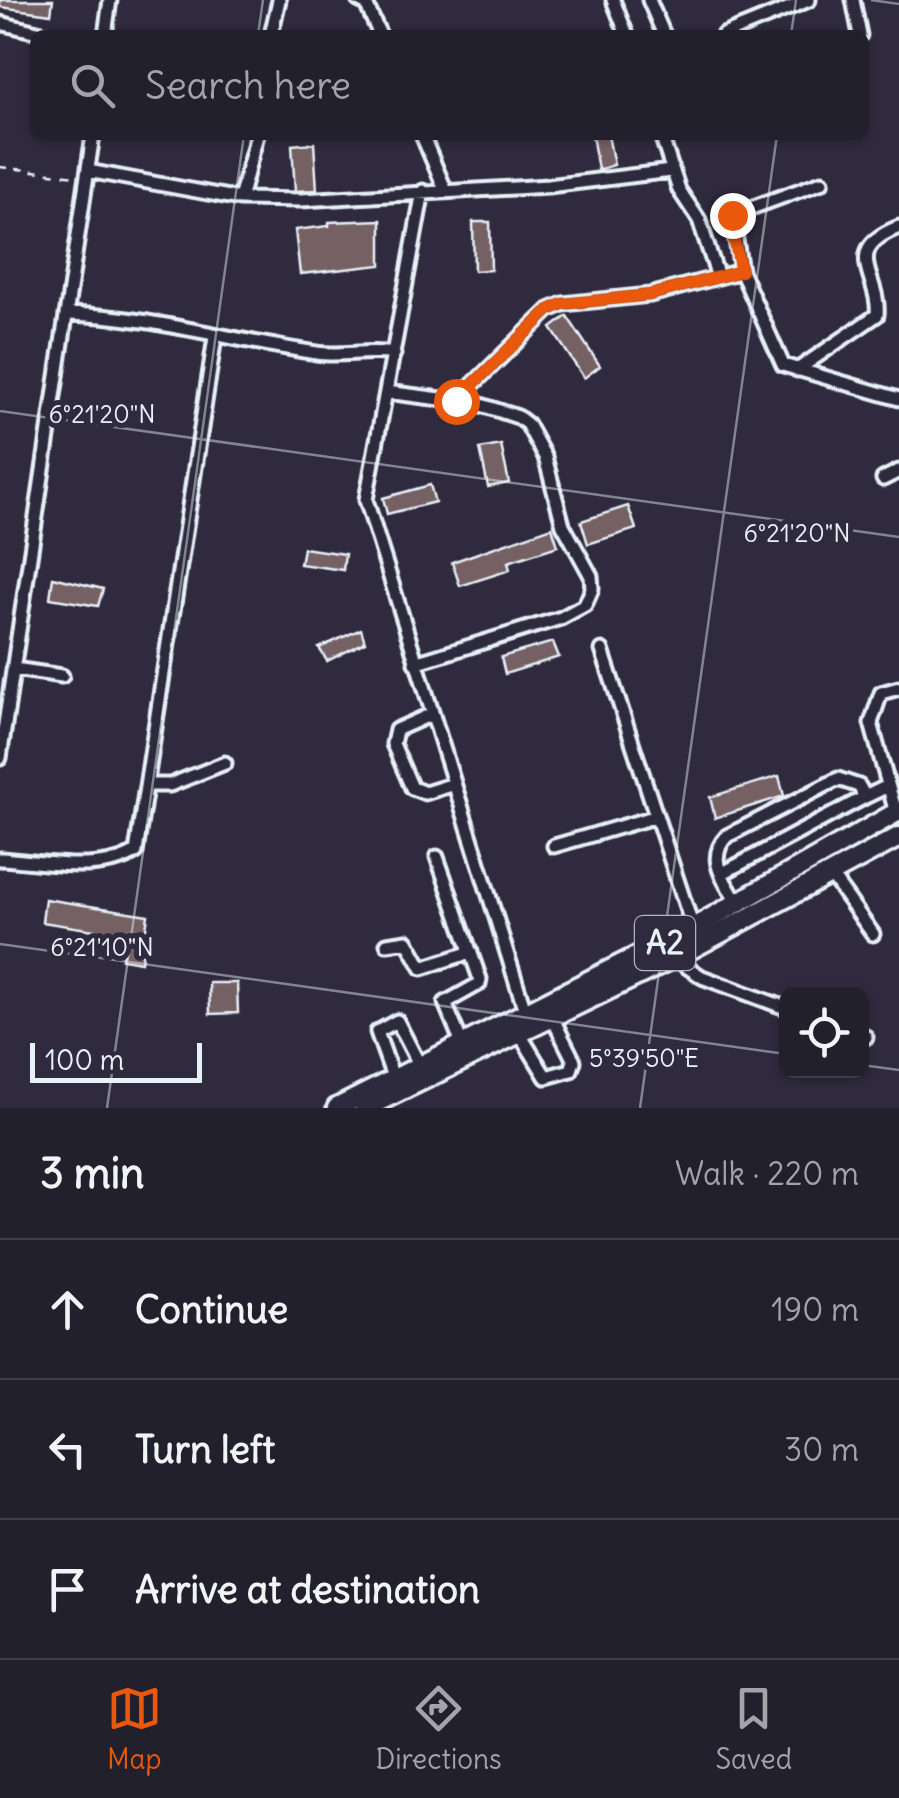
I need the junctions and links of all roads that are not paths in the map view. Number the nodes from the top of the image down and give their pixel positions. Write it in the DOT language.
graph roads {
  1 [pos="110,0"];
  2 [pos="279,0"];
  3 [pos="358,0"];
  4 [pos="613,0"];
  5 [pos="648,0"];
  6 [pos="809,0"];
  7 [pos="852,0"];
  8 [pos="0,23"];
  9 [pos="30,30"];
  10 [pos="106,30"];
  11 [pos="272,30"];
  12 [pos="378,30"];
  13 [pos="625,30"];
  14 [pos="662,30"];
  15 [pos="735,30"];
  16 [pos="859,30"];
  17 [pos="92,140"];
  18 [pos="256,140"];
  19 [pos="424,140"];
  20 [pos="663,140"];
  21 [pos="672,170"];
  22 [pos="88,174"];
  23 [pos="822,182"];
  24 [pos="445,189"];
  25 [pos="423,191"];
  26 [pos="240,199"];
  27 [pos="899,227"];
  28 [pos="741,271"];
  29 [pos="718,277"];
  30 [pos="66,314"];
  31 [pos="215,337"];
  32 [pos="394,354"];
  33 [pos="797,370"];
  34 [pos="386,392"];
  35 [pos="460,398"];
  36 [pos="899,399"];
  37 [pos="899,471"];
  38 [pos="883,479"];
  39 [pos="602,650"];
  40 [pos="415,663"];
  41 [pos="14,670"];
  42 [pos="62,676"];
  43 [pos="899,688"];
  44 [pos="432,714"];
  45 [pos="0,758"];
  46 [pos="225,763"];
  47 [pos="454,784"];
  48 [pos="149,785"];
  49 [pos="888,786"];
  50 [pos="865,797"];
  51 [pos="898,812"];
  52 [pos="654,817"];
  53 [pos="898,839"];
  54 [pos="554,846"];
  55 [pos="437,858"];
  56 [pos="0,859"];
  57 [pos="721,874"];
  58 [pos="830,875"];
  59 [pos="738,904"];
  60 [pos="693,928"];
  61 [pos="873,934"];
  62 [pos="387,944"];
  63 [pos="471,952"];
  64 [pos="674,958"];
  65 [pos="779,1005"];
  66 [pos="526,1014"];
  67 [pos="553,1019"];
  68 [pos="521,1036"];
  69 [pos="463,1046"];
  70 [pos="427,1070"];
  71 [pos="394,1080"];
  72 [pos="338,1108"];
  73 [pos="366,1108"];
  1 -- 10 [label="street"];
  2 -- 11 [label="street"];
  3 -- 12 [label="street"];
  4 -- 13 [label="street"];
  5 -- 14 [label="street"];
  6 -- 15 [label="street"];
  7 -- 16 [label="street"];
  8 -- 9 [label="street"];
  17 -- 22 [label="street"];
  18 -- 26 [label="street"];
  19 -- 24 [label="street"];
  20 -- 21 [label="street"];
  21 -- 24 [label="street"];
  21 -- 29 [label="street"];
  22 -- 26 [label="street"];
  22 -- 30 [label="street"];
  23 -- 28 [label="street"];
  24 -- 25 [label="street"];
  25 -- 26 [label="street"];
  25 -- 32 [label="street"];
  27 -- 33 [label="street"];
  28 -- 29 [label="street"];
  28 -- 33 [label="street"];
  29 -- 35 [label="street"];
  30 -- 31 [label="street"];
  30 -- 41 [label="street"];
  31 -- 32 [label="street"];
  31 -- 48 [label="street"];
  32 -- 34 [label="street"];
  33 -- 36 [label="street"];
  34 -- 35 [label="street"];
  34 -- 40 [label="street"];
  35 -- 40 [label="street"];
  37 -- 38 [label="street"];
  39 -- 52 [label="street"];
  40 -- 44 [label="street"];
  41 -- 42 [label="street"];
  41 -- 45 [label="street"];
  43 -- 49 [label="street"];
  44 -- 47 [label="street"];
  44 -- 47 [label="street"];
  46 -- 48 [label="street"];
  47 -- 66 [label="street"];
  48 -- 56 [label="street"];
  49 -- 50 [label="street"];
  49 -- 51 [label="street"];
  50 -- 57 [label="street"];
  50 -- 57 [label="street"];
  51 -- 59 [label="highway, A2"];
  52 -- 54 [label="street"];
  52 -- 60 [label="street"];
  53 -- 58 [label="highway, A2"];
  55 -- 63 [label="street"];
  57 -- 59 [label="street"];
  58 -- 61 [label="street"];
  58 -- 64 [label="highway, A2"];
  59 -- 60 [label="highway, A2"];
  60 -- 66 [label="highway, A2"];
  62 -- 63 [label="street"];
  63 -- 69 [label="street"];
  64 -- 65 [label="street"];
  64 -- 67 [label="highway, A2"];
  66 -- 69 [label="highway, A2"];
  67 -- 68 [label="highway, A2"];
  67 -- 68 [label="street"];
  68 -- 70 [label="highway, A2"];
  69 -- 70 [label="highway, A2"];
  70 -- 71 [label="highway, A2"];
  70 -- 71 [label="street"];
  70 -- 73 [label="highway, A2"];
  71 -- 72 [label="highway, A2"];
}
